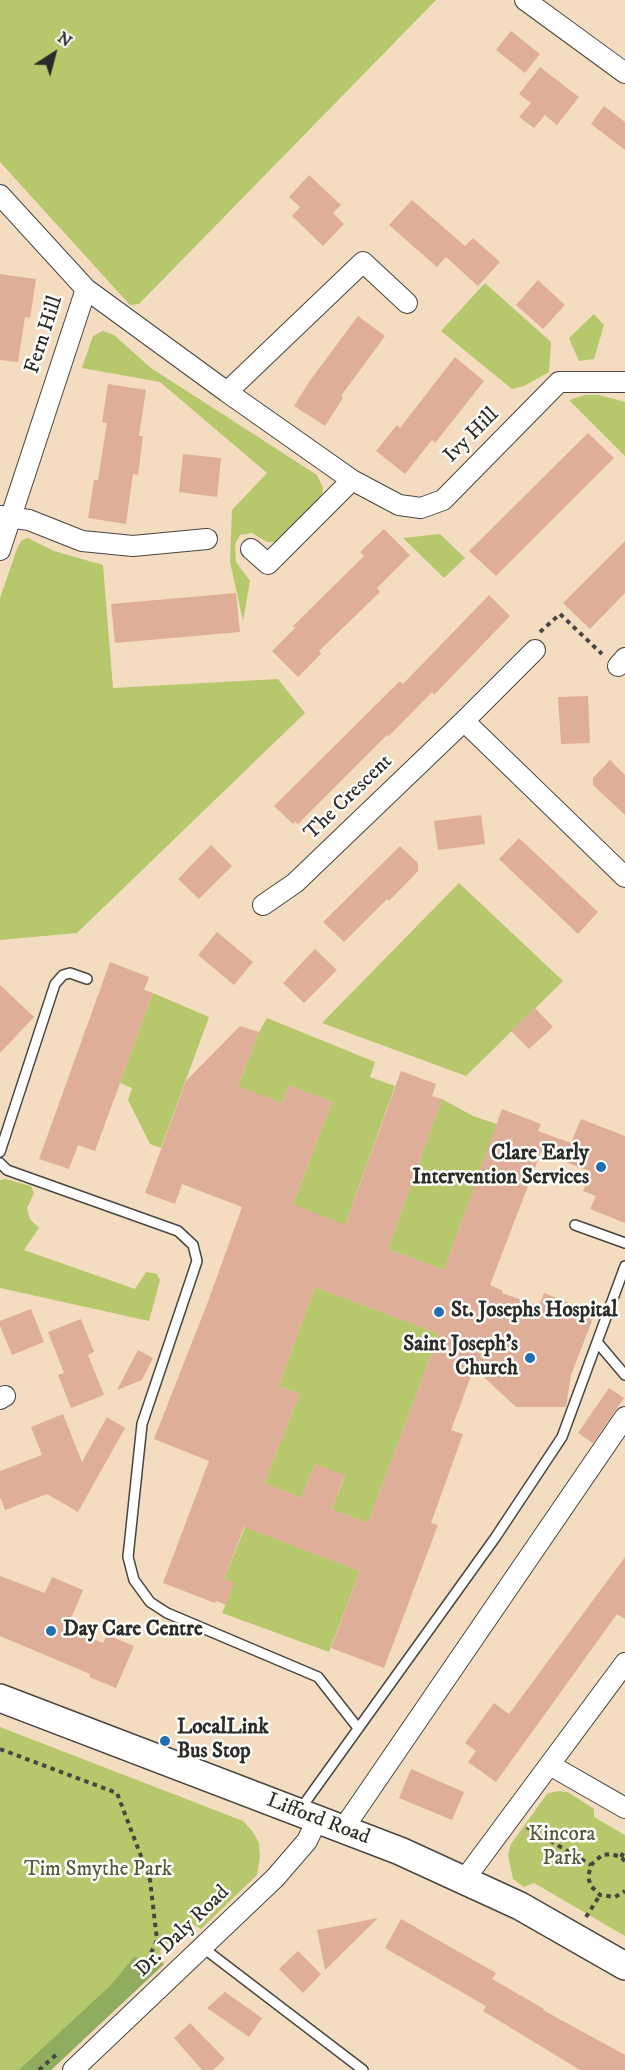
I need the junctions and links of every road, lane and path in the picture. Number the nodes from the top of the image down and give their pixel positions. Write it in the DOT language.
graph roads {
  1 [pos="525,0"];
  2 [pos="625,73"];
  3 [pos="0,195"];
  4 [pos="86,289"];
  5 [pos="407,303"];
  6 [pos="625,382"];
  7 [pos="227,392"];
  8 [pos="352,480"];
  9 [pos="6,517"];
  10 [pos="207,539"];
  11 [pos="251,549"];
  12 [pos="0,550"];
  13 [pos="535,650"];
  14 [pos="622,662"];
  15 [pos="464,721"];
  16 [pos="625,878"];
  17 [pos="263,905"];
  18 [pos="87,979"];
  19 [pos="0,1152"];
  20 [pos="0,1162"];
  21 [pos="575,1225"];
  22 [pos="625,1243"];
  23 [pos="625,1266"];
  24 [pos="597,1342"];
  25 [pos="625,1375"];
  26 [pos="625,1417"];
  27 [pos="625,1663"];
  28 [pos="0,1698"];
  29 [pos="358,1728"];
  30 [pos="0,1749"];
  31 [pos="550,1765"];
  32 [pos="625,1808"];
  33 [pos="307,1816"];
  34 [pos="510,1818"];
  35 [pos="343,1830"];
  36 [pos="625,1850"];
  37 [pos="623,1859"];
  38 [pos="591,1865"];
  39 [pos="464,1880"];
  40 [pos="625,1891"];
  41 [pos="202,1947"];
  42 [pos="625,1966"];
  43 [pos="133,1983"];
  44 [pos="65,2046"];
  45 [pos="39,2070"];
  46 [pos="73,2070"];
  47 [pos="363,2070"];
  1 -- 2 [label="street"];
  3 -- 4 [label="street, Fern Hill"];
  4 -- 7 [label="street, Ivy Hill"];
  4 -- 9 [label="street, Fern Hill"];
  5 -- 7 [label="street"];
  6 -- 8 [label="street, Ivy Hill"];
  7 -- 8 [label="street, Ivy Hill"];
  8 -- 11 [label="street"];
  9 -- 10 [label="street"];
  9 -- 12 [label="street, Fern Hill"];
  13 -- 14 [label="path"];
  13 -- 15 [label="street, The Crescent"];
  15 -- 16 [label="street"];
  15 -- 17 [label="street, The Crescent"];
  18 -- 19 [label="lane"];
  20 -- 29 [label="lane"];
  21 -- 22 [label="lane"];
  23 -- 24 [label="lane"];
  24 -- 25 [label="lane"];
  24 -- 29 [label="lane"];
  26 -- 35 [label="street"];
  27 -- 31 [label="street"];
  28 -- 33 [label="main road, Lifford Road"];
  29 -- 33 [label="lane"];
  30 -- 43 [label="path"];
  31 -- 32 [label="street"];
  31 -- 34 [label="street"];
  33 -- 35 [label="main road, Lifford Road"];
  33 -- 41 [label="street, Dr. Daly Road"];
  34 -- 38 [label="path"];
  34 -- 39 [label="street"];
  35 -- 39 [label="main road, Lifford Road"];
  36 -- 37 [label="path"];
  37 -- 38 [label="path"];
  38 -- 40 [label="path"];
  39 -- 42 [label="main road, Lifford Road"];
  41 -- 46 [label="street, Dr. Daly Road"];
  41 -- 47 [label="lane"];
  44 -- 45 [label="path"];
}
